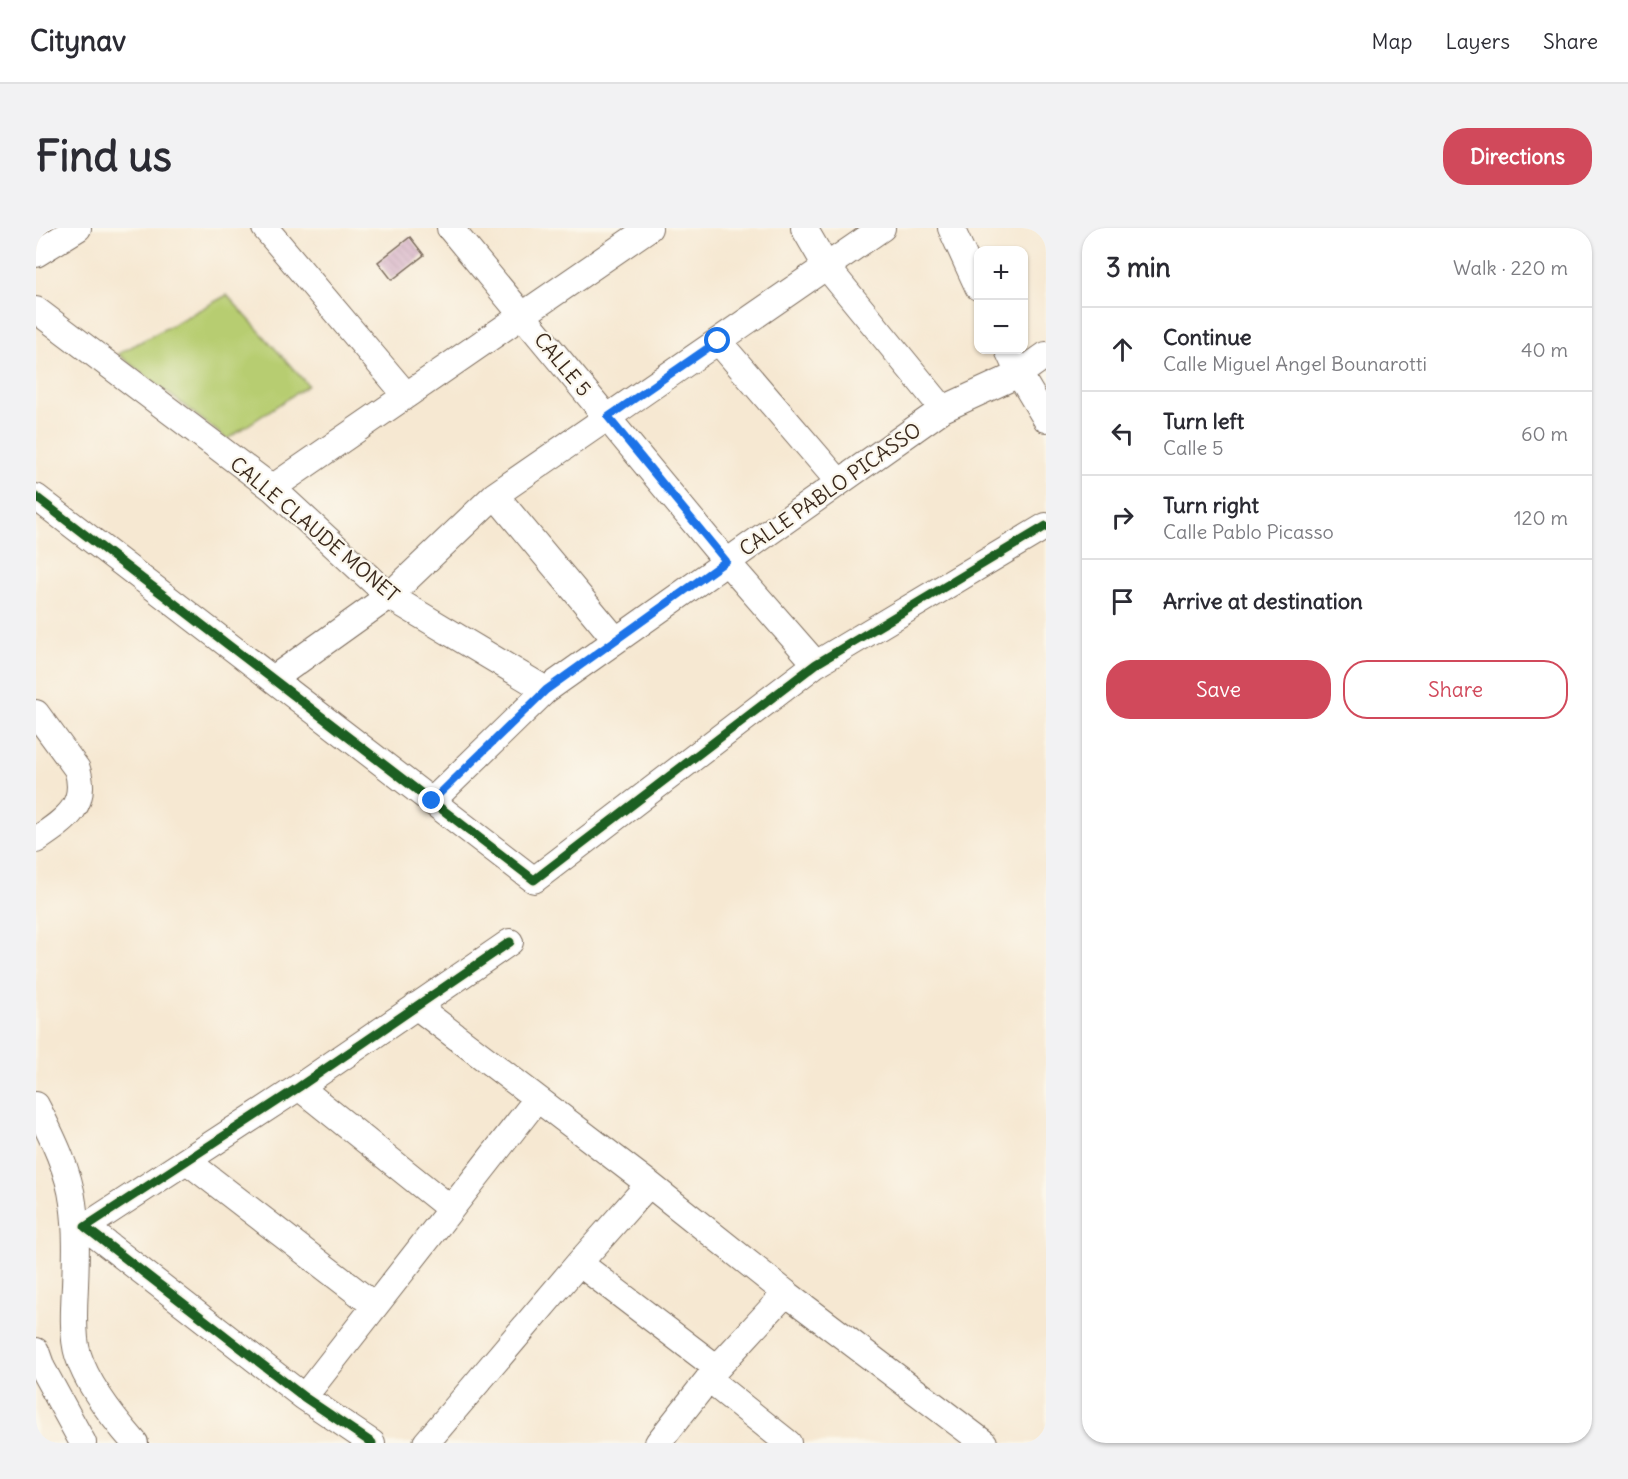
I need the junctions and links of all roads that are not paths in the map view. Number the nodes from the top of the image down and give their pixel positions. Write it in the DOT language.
graph roads {
  1 [pos="78,228"];
  2 [pos="265,228"];
  3 [pos="450,228"];
  4 [pos="804,228"];
  5 [pos="882,228"];
  6 [pos="951,228"];
  7 [pos="638,231"];
  8 [pos="36,254"];
  9 [pos="826,266"];
  10 [pos="974,278"];
  11 [pos="36,310"];
  12 [pos="522,315"];
  13 [pos="718,341"];
  14 [pos="1010,354"];
  15 [pos="1046,355"];
  16 [pos="1019,374"];
  17 [pos="406,395"];
  18 [pos="943,409"];
  19 [pos="608,417"];
  20 [pos="1046,419"];
  21 [pos="839,482"];
  22 [pos="272,488"];
  23 [pos="495,495"];
  24 [pos="36,497"];
  25 [pos="1046,526"];
  26 [pos="726,561"];
  27 [pos="389,596"];
  28 [pos="616,640"];
  29 [pos="816,664"];
  30 [pos="273,679"];
  31 [pos="546,690"];
  32 [pos="36,712"];
  33 [pos="432,801"];
  34 [pos="36,840"];
  35 [pos="510,942"];
  36 [pos="416,1006"];
  37 [pos="299,1087"];
  38 [pos="537,1099"];
  39 [pos="36,1105"];
  40 [pos="187,1161"];
  41 [pos="649,1184"];
  42 [pos="451,1209"];
  43 [pos="579,1263"];
  44 [pos="786,1293"];
  45 [pos="375,1306"];
  46 [pos="36,1351"];
  47 [pos="712,1374"];
  48 [pos="304,1397"];
  49 [pos="83,1443"];
  50 [pos="135,1443"];
  51 [pos="372,1443"];
  52 [pos="426,1443"];
  53 [pos="658,1443"];
  54 [pos="788,1443"];
  55 [pos="984,1443"];
  1 -- 8 [label="street"];
  2 -- 17 [label="street"];
  3 -- 12 [label="street, CALLE 5"];
  4 -- 9 [label="street"];
  5 -- 9 [label="street"];
  6 -- 10 [label="street"];
  7 -- 12 [label="street"];
  9 -- 13 [label="street"];
  9 -- 18 [label="street"];
  11 -- 22 [label="street, CALLE CLAUDE MONET"];
  12 -- 17 [label="street"];
  12 -- 19 [label="street, CALLE 5"];
  13 -- 19 [label="street"];
  13 -- 21 [label="street"];
  14 -- 16 [label="street"];
  15 -- 16 [label="street, CALLE PABLO PICASSO"];
  16 -- 18 [label="street, CALLE PABLO PICASSO"];
  16 -- 20 [label="street"];
  17 -- 22 [label="street"];
  18 -- 21 [label="street, CALLE PABLO PICASSO"];
  19 -- 23 [label="street"];
  19 -- 26 [label="street, CALLE 5"];
  21 -- 26 [label="street, CALLE PABLO PICASSO"];
  22 -- 27 [label="street, CALLE CLAUDE MONET"];
  23 -- 27 [label="street"];
  23 -- 28 [label="street"];
  24 -- 30 [label="street"];
  25 -- 29 [label="street"];
  26 -- 28 [label="street, CALLE PABLO PICASSO"];
  26 -- 29 [label="street, CALLE 5"];
  27 -- 30 [label="street"];
  27 -- 31 [label="street, CALLE CLAUDE MONET"];
  28 -- 31 [label="street, CALLE PABLO PICASSO"];
  29 -- 33 [label="street"];
  30 -- 33 [label="street"];
  31 -- 33 [label="street, CALLE PABLO PICASSO"];
  32 -- 34 [label="street"];
  35 -- 36 [label="street"];
  36 -- 37 [label="street"];
  36 -- 38 [label="street"];
  37 -- 40 [label="street"];
  37 -- 42 [label="street"];
  38 -- 41 [label="street"];
  38 -- 42 [label="street"];
  39 -- 50 [label="street"];
  40 -- 45 [label="street"];
  40 -- 48 [label="street"];
  41 -- 43 [label="street"];
  41 -- 44 [label="street"];
  42 -- 45 [label="street"];
  43 -- 47 [label="street"];
  43 -- 52 [label="street"];
  44 -- 47 [label="street"];
  44 -- 55 [label="street"];
  45 -- 48 [label="street"];
  46 -- 49 [label="street"];
  47 -- 53 [label="street"];
  47 -- 54 [label="street"];
  48 -- 51 [label="street"];
}
